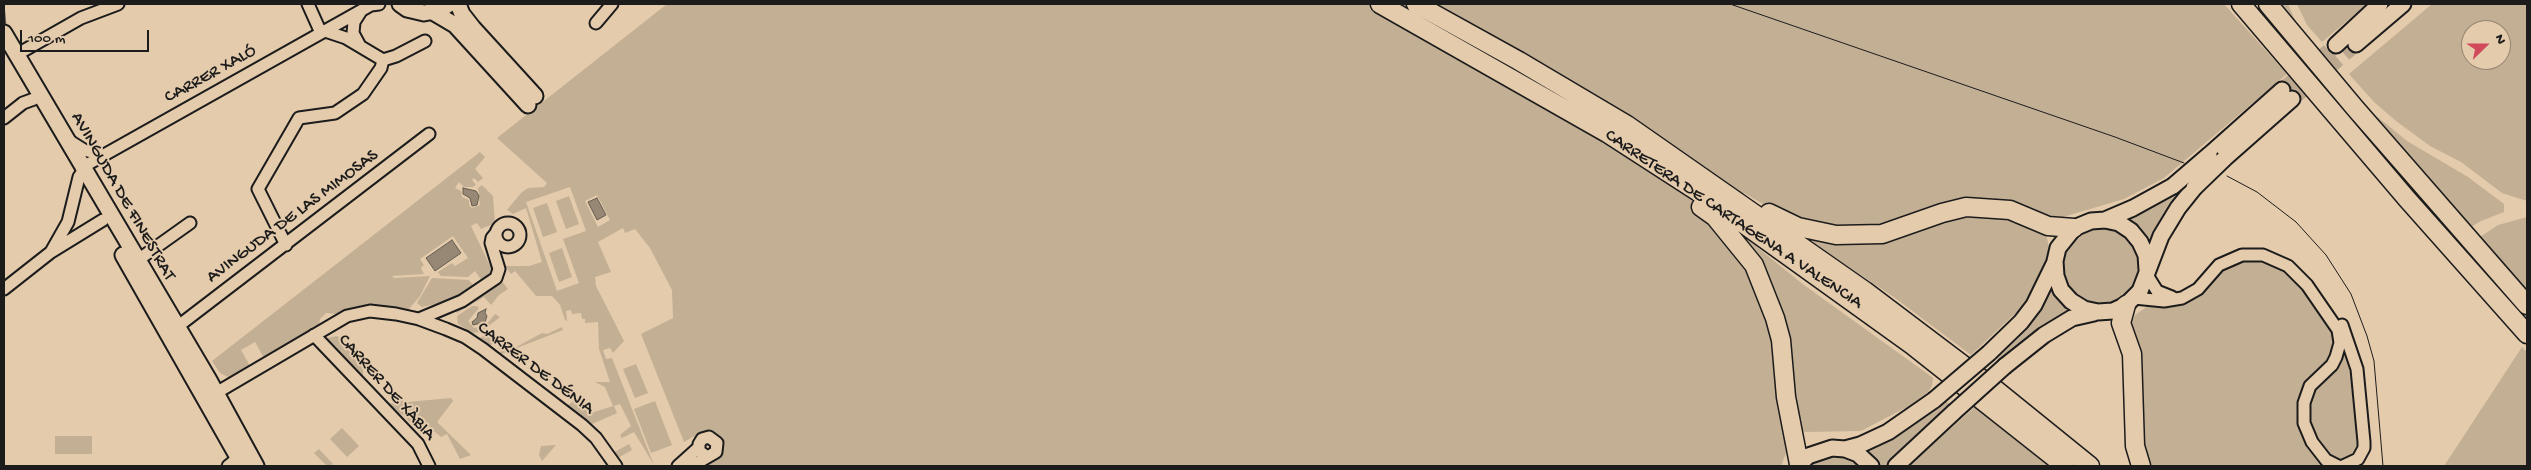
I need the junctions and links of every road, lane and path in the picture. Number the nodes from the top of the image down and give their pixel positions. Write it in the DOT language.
graph roads {
  1 [pos="118,4"];
  2 [pos="308,4"];
  3 [pos="374,4"];
  4 [pos="399,4"];
  5 [pos="449,4"];
  6 [pos="458,4"];
  7 [pos="612,4"];
  8 [pos="1380,4"];
  9 [pos="1416,4"];
  10 [pos="2241,4"];
  11 [pos="2268,4"];
  12 [pos="2380,4"];
  13 [pos="2403,4"];
  14 [pos="361,11"];
  15 [pos="433,12"];
  16 [pos="596,23"];
  17 [pos="323,32"];
  18 [pos="4,34"];
  19 [pos="425,41"];
  20 [pos="2356,44"];
  21 [pos="2336,45"];
  22 [pos="361,48"];
  23 [pos="10,51"];
  24 [pos="382,64"];
  25 [pos="1509,76"];
  26 [pos="34,99"];
  27 [pos="4,118"];
  28 [pos="1627,125"];
  29 [pos="429,134"];
  30 [pos="66,138"];
  31 [pos="87,165"];
  32 [pos="104,203"];
  33 [pos="103,220"];
  34 [pos="2105,220"];
  35 [pos="190,224"];
  36 [pos="118,228"];
  37 [pos="2074,228"];
  38 [pos="286,245"];
  39 [pos="498,250"];
  40 [pos="51,252"];
  41 [pos="138,260"];
  42 [pos="2055,261"];
  43 [pos="2147,272"];
  44 [pos="4,289"];
  45 [pos="2130,302"];
  46 [pos="2527,305"];
  47 [pos="2098,312"];
  48 [pos="419,319"];
  49 [pos="177,327"];
  50 [pos="2527,334"];
  51 [pos="314,335"];
  52 [pos="207,386"];
  53 [pos="1844,449"];
  54 [pos="243,459"];
  55 [pos="1798,465"];
  56 [pos="429,466"];
  57 [pos="616,466"];
  58 [pos="678,466"];
  59 [pos="692,466"];
  60 [pos="1870,466"];
  61 [pos="1896,466"];
  62 [pos="2064,466"];
  63 [pos="2090,466"];
  64 [pos="2141,466"];
  65 [pos="2338,466"];
  66 [pos="2343,466"];
  1 -- 23 [label="street"];
  2 -- 17 [label="street"];
  3 -- 14 [label="street, CARRER XALÓ"];
  4 -- 15 [label="main road"];
  5 -- 15 [label="main road"];
  6 -- 15 [label="main road"];
  7 -- 16 [label="street"];
  8 -- 25 [label="highway, CARRETERA DE CARTAGENA A VALENCIA"];
  9 -- 28 [label="highway, CARRETERA DE CARTAGENA A VALENCIA"];
  10 -- 50 [label="highway"];
  11 -- 46 [label="highway"];
  12 -- 21 [label="main road"];
  13 -- 20 [label="main road"];
  14 -- 17 [label="street, CARRER XALÓ"];
  14 -- 22 [label="street"];
  17 -- 22 [label="street"];
  17 -- 31 [label="street, CARRER XALÓ"];
  18 -- 23 [label="main road, AVINGUDA DE FINESTRAT"];
  19 -- 24 [label="street"];
  22 -- 24 [label="street"];
  23 -- 26 [label="main road, AVINGUDA DE FINESTRAT"];
  23 -- 30 [label="main road, AVINGUDA DE FINESTRAT"];
  24 -- 38 [label="street"];
  25 -- 55 [label="highway"];
  25 -- 62 [label="highway, CARRETERA DE CARTAGENA A VALENCIA"];
  26 -- 27 [label="street"];
  26 -- 31 [label="main road, AVINGUDA DE FINESTRAT"];
  28 -- 37 [label="highway"];
  28 -- 63 [label="highway, CARRETERA DE CARTAGENA A VALENCIA"];
  29 -- 38 [label="street, AVINGUDA DE LAS MIMOSAS"];
  30 -- 31 [label="main road, AVINGUDA DE FINESTRAT"];
  30 -- 31 [label="street"];
  31 -- 32 [label="main road, AVINGUDA DE FINESTRAT"];
  31 -- 33 [label="main road, AVINGUDA DE FINESTRAT"];
  31 -- 36 [label="street"];
  31 -- 40 [label="street"];
  32 -- 33 [label="street, AVINGUDA DE FINESTRAT"];
  32 -- 36 [label="main road, AVINGUDA DE FINESTRAT"];
  33 -- 36 [label="street, AVINGUDA DE FINESTRAT"];
  33 -- 40 [label="street"];
  33 -- 52 [label="main road, AVINGUDA DE FINESTRAT"];
  34 -- 37 [label="main road"];
  34 -- 43 [label="main road"];
  34 -- 43 [label="main road, bridge"];
  35 -- 41 [label="street"];
  36 -- 41 [label="main road, AVINGUDA DE FINESTRAT"];
  37 -- 42 [label="main road"];
  38 -- 49 [label="street, AVINGUDA DE LAS MIMOSAS"];
  39 -- 39 [label="street"];
  39 -- 48 [label="street"];
  40 -- 44 [label="street"];
  41 -- 49 [label="main road, AVINGUDA DE FINESTRAT"];
  42 -- 47 [label="main road"];
  42 -- 53 [label="main road, bridge"];
  43 -- 45 [label="main road"];
  43 -- 66 [label="street"];
  45 -- 47 [label="main road"];
  45 -- 64 [label="highway"];
  45 -- 65 [label="street"];
  47 -- 61 [label="main road, bridge"];
  48 -- 51 [label="street, CARRER DE DÉNIA"];
  48 -- 57 [label="street, CARRER DE DÉNIA"];
  49 -- 52 [label="main road, AVINGUDA DE FINESTRAT"];
  51 -- 52 [label="street, CARRER DE DÉNIA"];
  51 -- 56 [label="street, CARRER DE XÀBIA"];
  52 -- 54 [label="main road"];
  52 -- 54 [label="main road"];
  53 -- 55 [label="main road"];
  53 -- 60 [label="main road"];
  58 -- 59 [label="street"];
}
